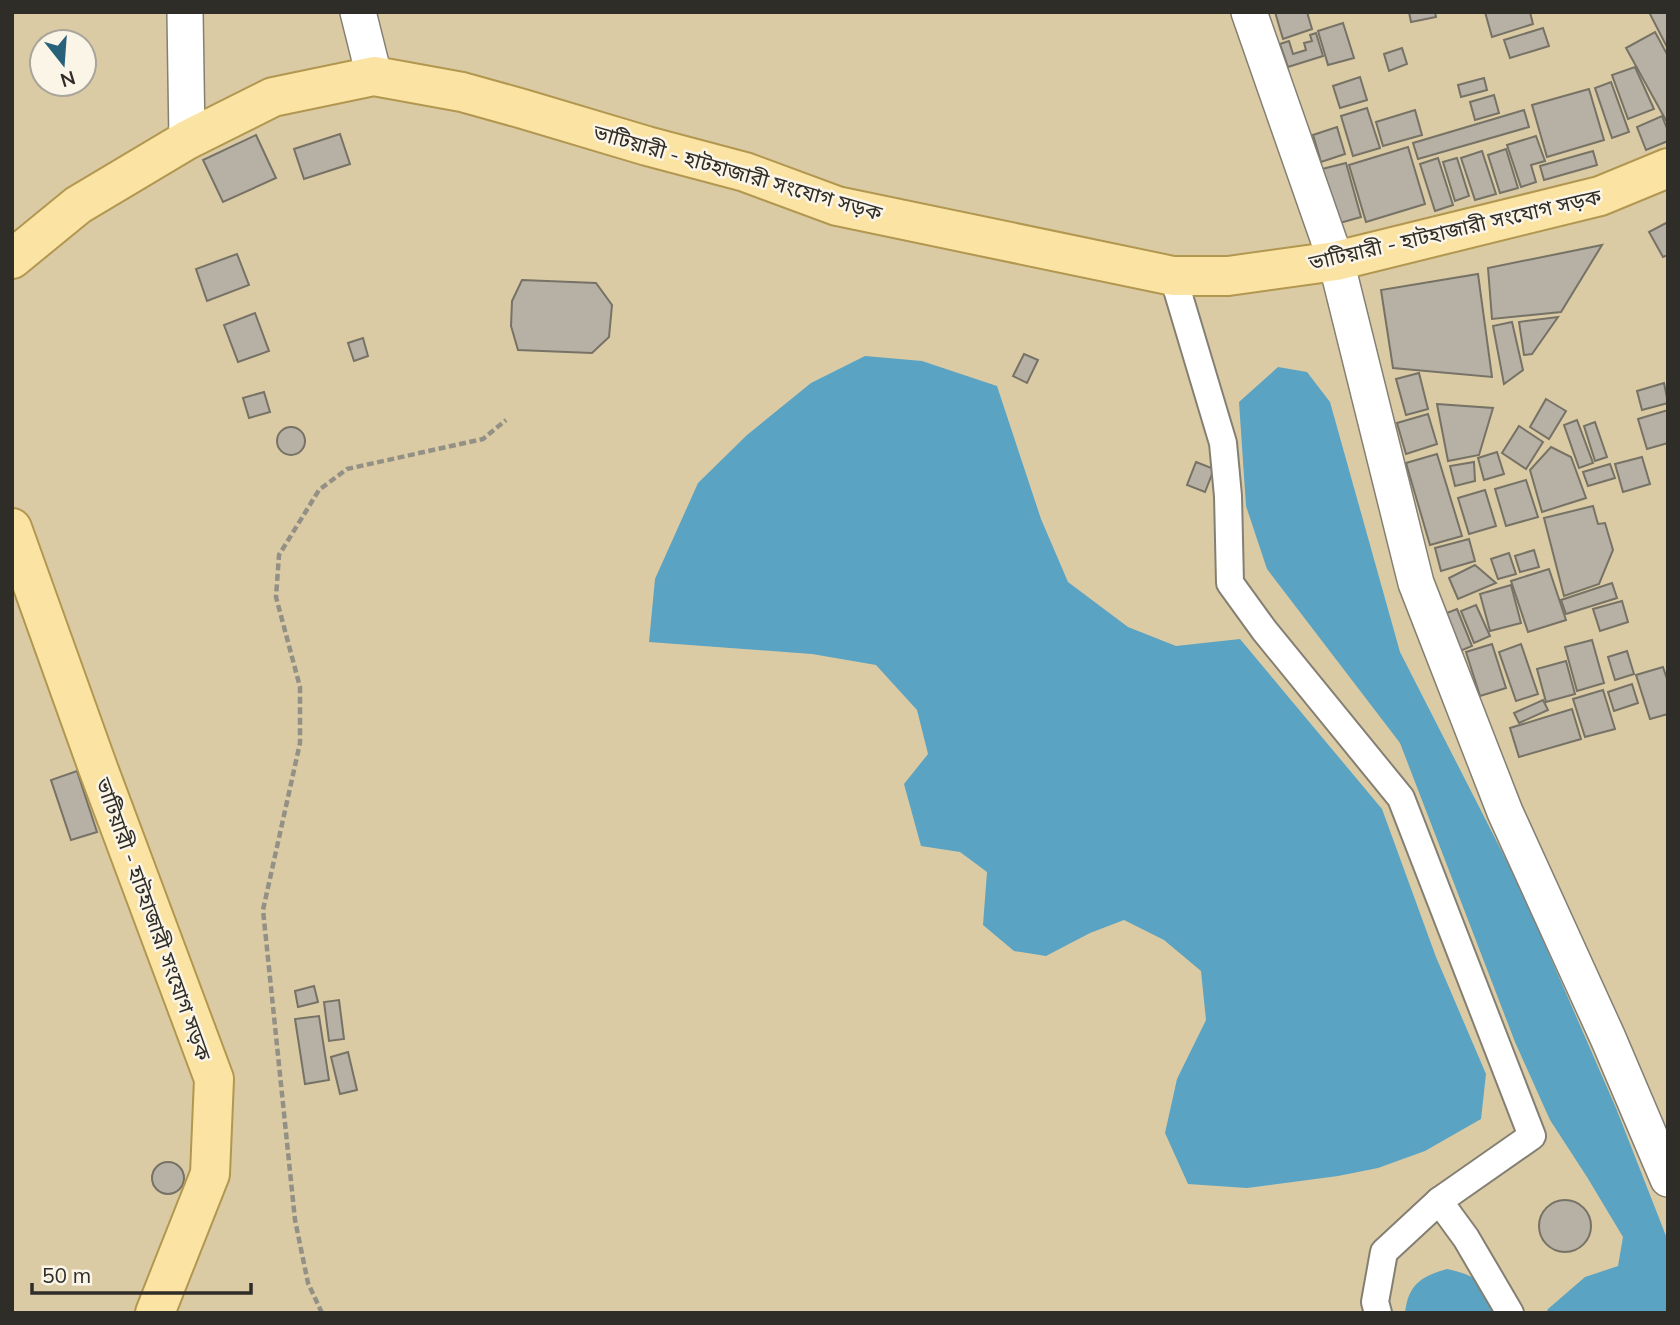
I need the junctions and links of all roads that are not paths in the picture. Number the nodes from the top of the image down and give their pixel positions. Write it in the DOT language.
graph roads {
  1 [pos="185,12"];
  2 [pos="358,12"];
  3 [pos="1248,12"];
  4 [pos="374,76"];
  5 [pos="187,140"];
  6 [pos="1668,168"];
  7 [pos="12,260"];
  8 [pos="1336,261"];
  9 [pos="1173,276"];
  10 [pos="12,528"];
  11 [pos="1668,1179"];
  12 [pos="1438,1201"];
  13 [pos="155,1313"];
  14 [pos="1378,1313"];
  15 [pos="1510,1313"];
  1 -- 5 [label="street"];
  2 -- 4 [label="street"];
  3 -- 8 [label="street"];
  4 -- 5 [label="main road, ভাটিয়ারী - হাটহাজারী সংযোগ সড়ক"];
  4 -- 9 [label="main road, ভাটিয়ারী - হাটহাজারী সংযোগ সড়ক"];
  5 -- 7 [label="main road, ভাটিয়ারী - হাটহাজারী সংযোগ সড়ক"];
  6 -- 8 [label="main road, ভাটিয়ারী - হাটহাজারী সংযোগ সড়ক"];
  8 -- 9 [label="main road, ভাটিয়ারী - হাটহাজারী সংযোগ সড়ক"];
  8 -- 11 [label="street"];
  9 -- 12 [label="street"];
  10 -- 13 [label="main road, ভাটিয়ারী - হাটহাজারী সংযোগ সড়ক"];
  12 -- 14 [label="street"];
  12 -- 15 [label="street"];
}
